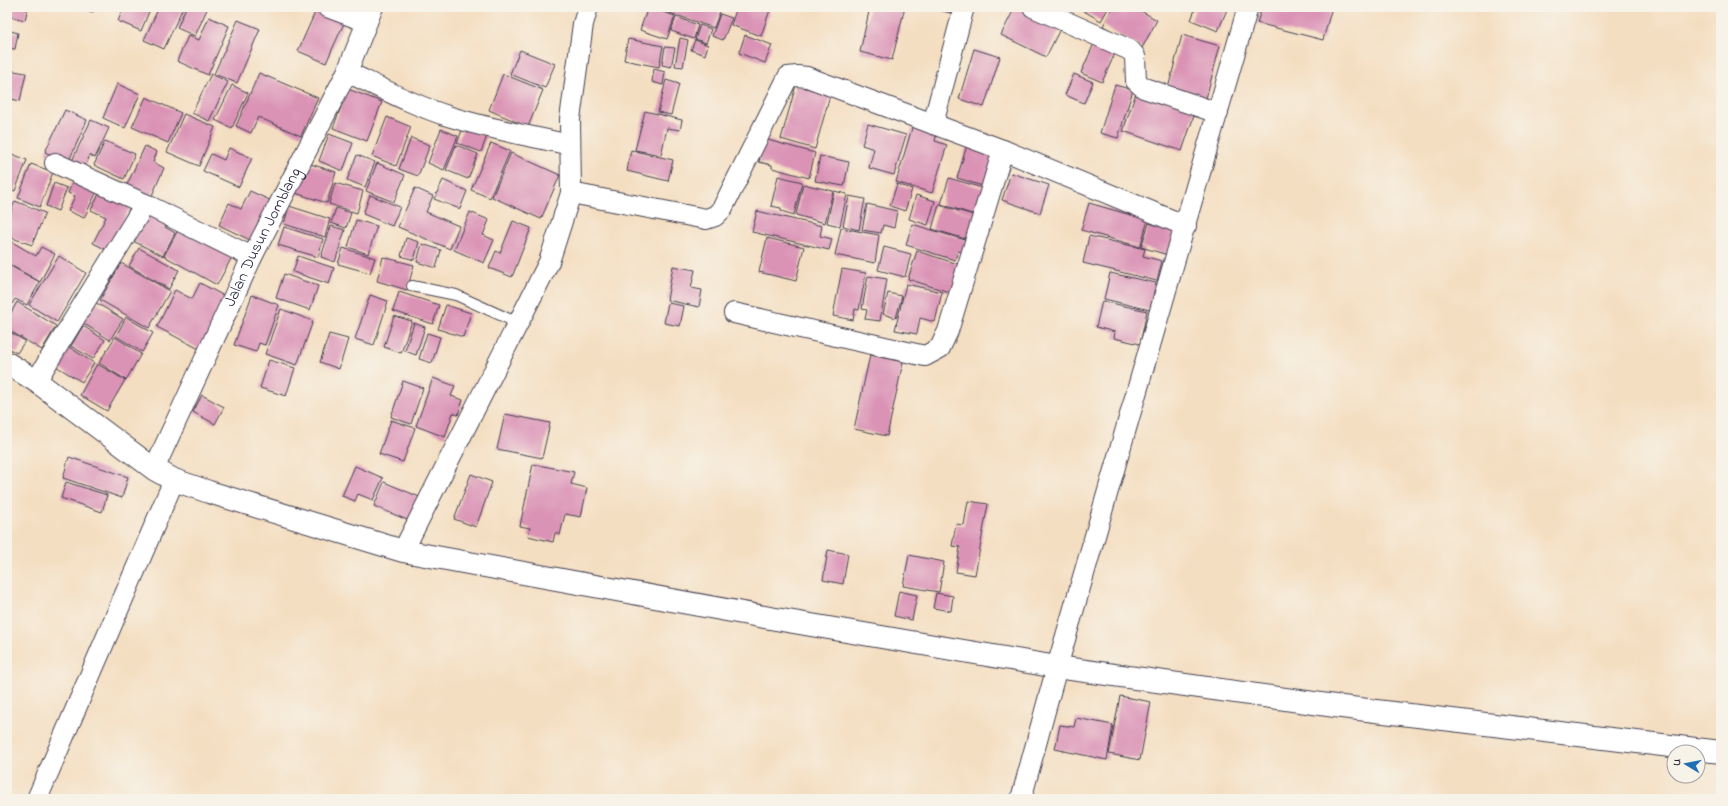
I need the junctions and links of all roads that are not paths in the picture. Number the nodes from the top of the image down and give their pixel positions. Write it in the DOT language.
graph roads {
  1 [pos="327,7"];
  2 [pos="588,7"];
  3 [pos="964,7"];
  4 [pos="1033,7"];
  5 [pos="1248,7"];
  6 [pos="370,15"];
  7 [pos="347,72"];
  8 [pos="1218,113"];
  9 [pos="933,124"];
  10 [pos="570,145"];
  11 [pos="1003,150"];
  12 [pos="55,163"];
  13 [pos="571,193"];
  14 [pos="145,204"];
  15 [pos="1186,226"];
  16 [pos="252,257"];
  17 [pos="412,286"];
  18 [pos="734,313"];
  19 [pos="518,323"];
  20 [pos="7,363"];
  21 [pos="36,381"];
  22 [pos="154,468"];
  23 [pos="174,480"];
  24 [pos="402,551"];
  25 [pos="1057,667"];
  26 [pos="1721,752"];
  27 [pos="37,799"];
  28 [pos="1021,799"];
  1 -- 6 [label="street"];
  2 -- 10 [label="street"];
  3 -- 9 [label="street"];
  4 -- 8 [label="street"];
  5 -- 8 [label="street"];
  6 -- 7 [label="street, Jalan Dusun Jomblang"];
  7 -- 10 [label="street"];
  7 -- 16 [label="street, Jalan Dusun Jomblang"];
  8 -- 15 [label="street"];
  9 -- 11 [label="street"];
  9 -- 13 [label="street"];
  10 -- 13 [label="street"];
  11 -- 15 [label="street"];
  11 -- 18 [label="street"];
  12 -- 14 [label="street"];
  13 -- 19 [label="street"];
  14 -- 16 [label="street"];
  14 -- 21 [label="street"];
  15 -- 25 [label="street"];
  16 -- 22 [label="street, Jalan Dusun Jomblang"];
  17 -- 19 [label="lane"];
  19 -- 24 [label="street"];
  20 -- 21 [label="street"];
  21 -- 22 [label="street"];
  22 -- 23 [label="street"];
  23 -- 24 [label="street"];
  23 -- 27 [label="street"];
  24 -- 25 [label="street"];
  25 -- 26 [label="street"];
  25 -- 28 [label="street"];
}
